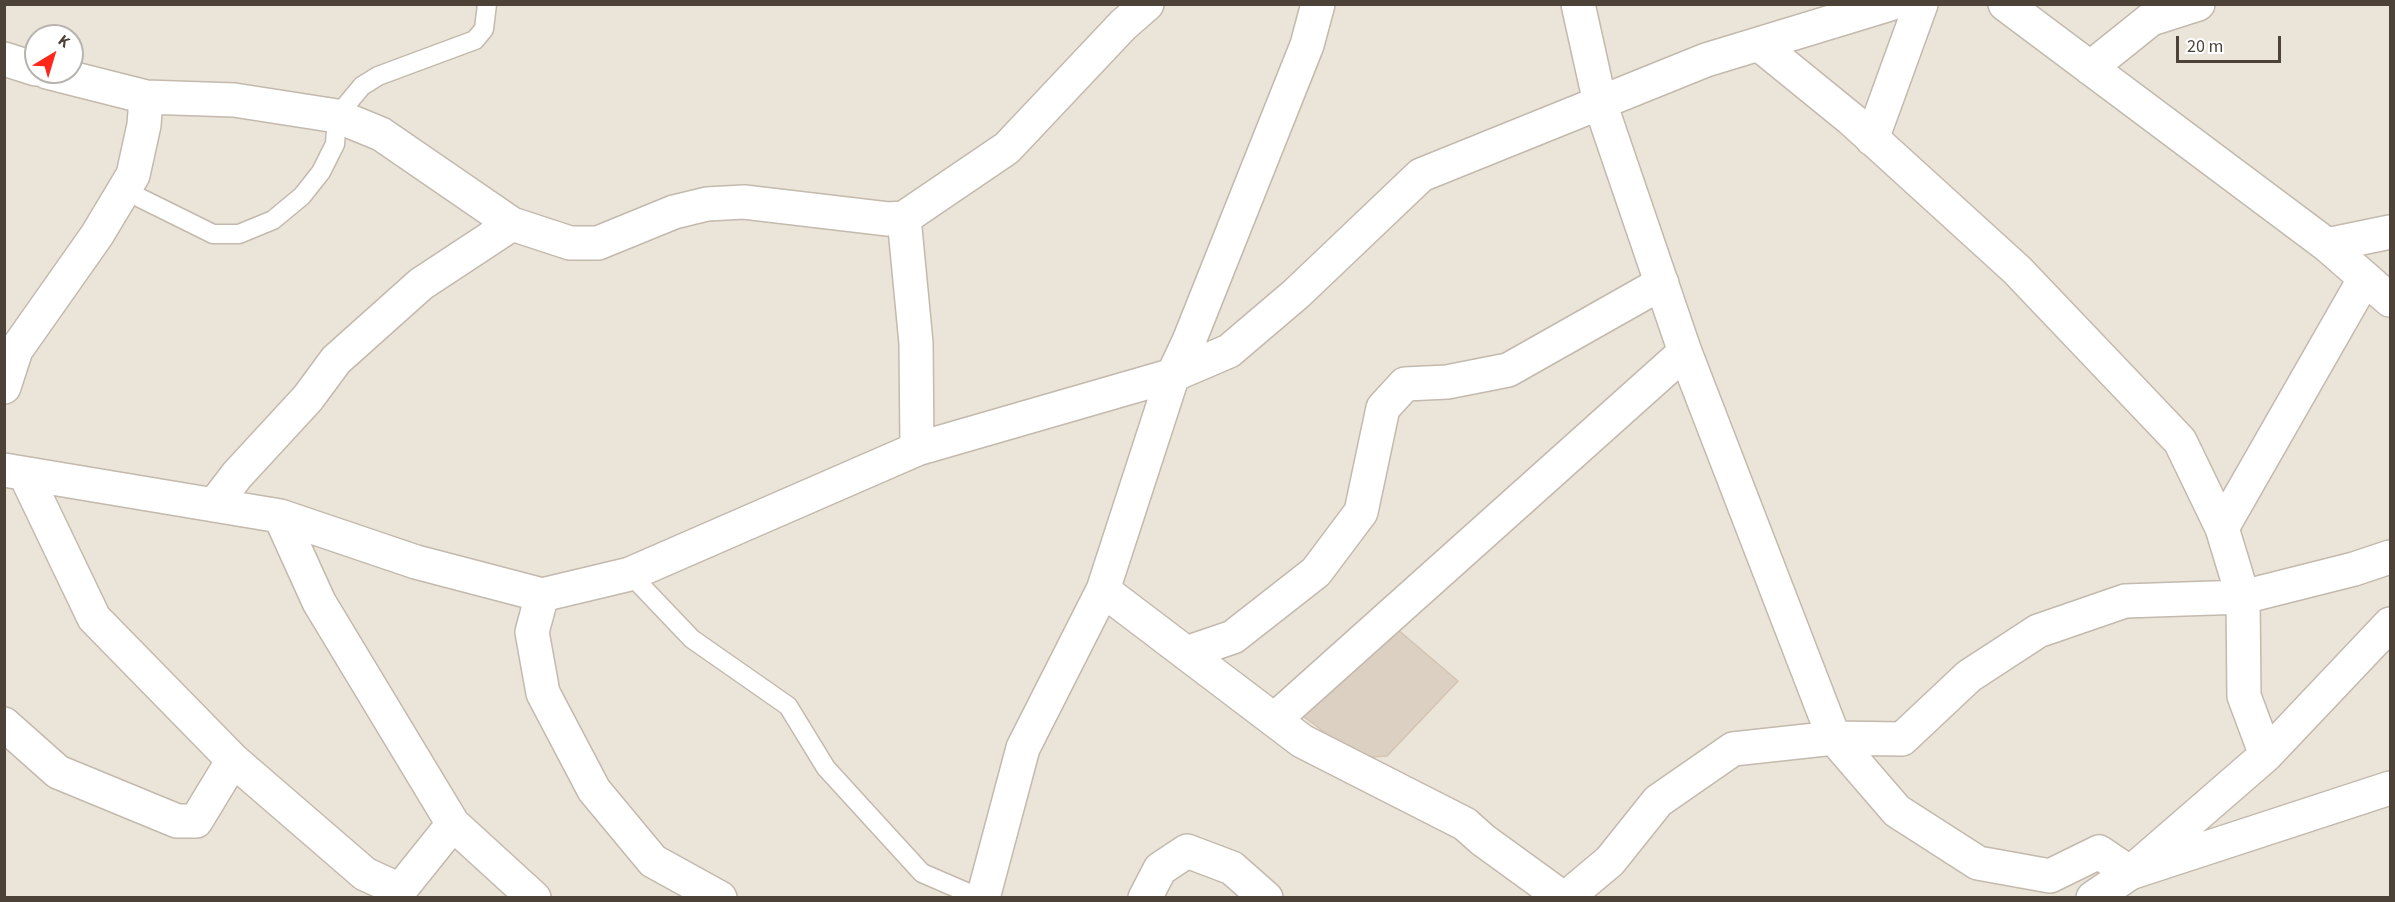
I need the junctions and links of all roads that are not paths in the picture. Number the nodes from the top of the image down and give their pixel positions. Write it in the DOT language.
graph roads {
  1 [pos="487,4"];
  2 [pos="1147,4"];
  3 [pos="1318,4"];
  4 [pos="1578,4"];
  5 [pos="1890,4"];
  6 [pos="1921,4"];
  7 [pos="2005,4"];
  8 [pos="2198,4"];
  9 [pos="2145,12"];
  10 [pos="1760,45"];
  11 [pos="4,59"];
  12 [pos="24,65"];
  13 [pos="2090,68"];
  14 [pos="84,81"];
  15 [pos="146,97"];
  16 [pos="1600,103"];
  17 [pos="337,116"];
  18 [pos="1872,139"];
  19 [pos="124,190"];
  20 [pos="904,218"];
  21 [pos="512,224"];
  22 [pos="2391,232"];
  23 [pos="2327,245"];
  24 [pos="2365,278"];
  25 [pos="1662,283"];
  26 [pos="2391,300"];
  27 [pos="1685,352"];
  28 [pos="1173,375"];
  29 [pos="4,387"];
  30 [pos="917,449"];
  31 [pos="15,472"];
  32 [pos="214,505"];
  33 [pos="280,516"];
  34 [pos="2222,528"];
  35 [pos="2391,557"];
  36 [pos="630,574"];
  37 [pos="1103,590"];
  38 [pos="542,595"];
  39 [pos="2243,597"];
  40 [pos="2391,624"];
  41 [pos="1186,653"];
  42 [pos="1274,720"];
  43 [pos="4,724"];
  44 [pos="1834,738"];
  45 [pos="2266,755"];
  46 [pos="233,760"];
  47 [pos="2391,788"];
  48 [pos="453,824"];
  49 [pos="2130,873"];
  50 [pos="534,897"];
  51 [pos="720,897"];
  52 [pos="981,897"];
  53 [pos="1144,897"];
  54 [pos="1266,897"];
  55 [pos="1564,897"];
  56 [pos="2093,897"];
  1 -- 17 [label="lane"];
  2 -- 20 [label="street"];
  3 -- 28 [label="street"];
  4 -- 16 [label="street"];
  5 -- 10 [label="street"];
  6 -- 18 [label="street"];
  7 -- 13 [label="street"];
  8 -- 9 [label="street"];
  9 -- 13 [label="street"];
  10 -- 16 [label="street"];
  10 -- 18 [label="street"];
  11 -- 12 [label="street"];
  13 -- 23 [label="street"];
  14 -- 15 [label="street"];
  15 -- 17 [label="street"];
  15 -- 19 [label="street"];
  16 -- 25 [label="street"];
  16 -- 28 [label="street"];
  17 -- 19 [label="lane"];
  17 -- 21 [label="street"];
  18 -- 34 [label="street"];
  19 -- 29 [label="street"];
  20 -- 21 [label="street"];
  20 -- 30 [label="street"];
  21 -- 32 [label="street"];
  22 -- 23 [label="street"];
  23 -- 24 [label="street"];
  24 -- 26 [label="street"];
  24 -- 34 [label="street"];
  25 -- 27 [label="street"];
  25 -- 41 [label="street"];
  27 -- 42 [label="street"];
  27 -- 44 [label="street"];
  28 -- 30 [label="street"];
  28 -- 37 [label="street"];
  30 -- 36 [label="street"];
  31 -- 32 [label="street"];
  31 -- 46 [label="street"];
  32 -- 33 [label="street"];
  33 -- 38 [label="street"];
  33 -- 48 [label="street"];
  34 -- 39 [label="street"];
  35 -- 39 [label="street"];
  36 -- 38 [label="street"];
  36 -- 52 [label="lane"];
  37 -- 41 [label="street"];
  37 -- 52 [label="street"];
  38 -- 51 [label="street"];
  39 -- 44 [label="street"];
  39 -- 45 [label="street"];
  40 -- 45 [label="street"];
  41 -- 42 [label="street"];
  42 -- 55 [label="street"];
  43 -- 46 [label="street"];
  44 -- 49 [label="street"];
  44 -- 55 [label="street"];
  45 -- 49 [label="street"];
  46 -- 48 [label="street"];
  47 -- 49 [label="street"];
  48 -- 50 [label="street"];
  49 -- 56 [label="street"];
  53 -- 54 [label="street"];
}
